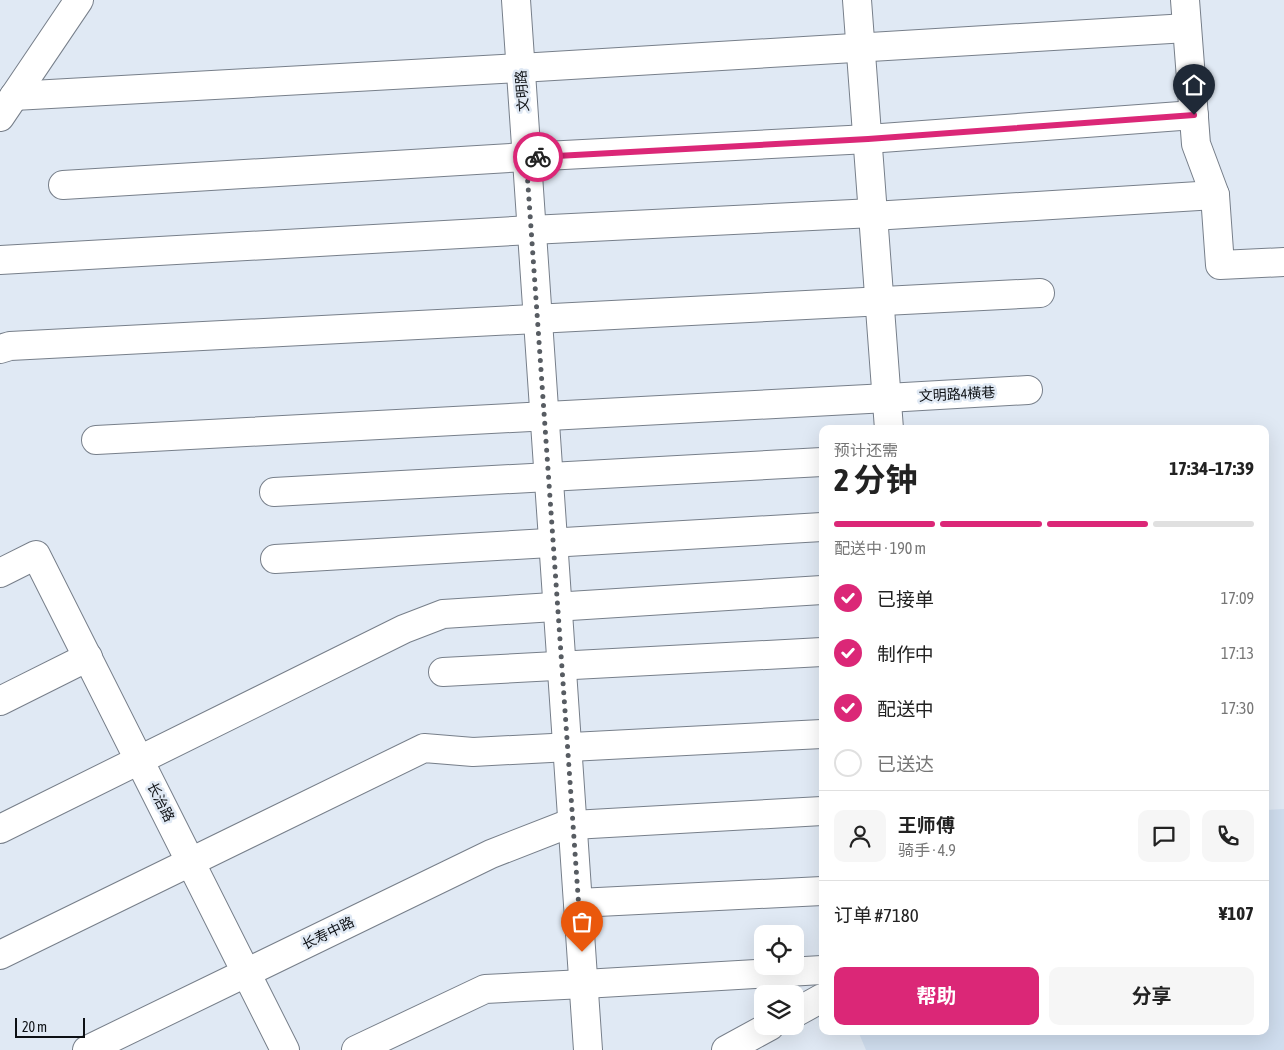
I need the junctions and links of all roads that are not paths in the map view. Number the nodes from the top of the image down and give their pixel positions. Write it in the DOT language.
graph roads {
  1 [pos="79,0"];
  2 [pos="516,0"];
  3 [pos="857,0"];
  4 [pos="1185,0"];
  5 [pos="1187,28"];
  6 [pos="861,48"];
  7 [pos="520,68"];
  8 [pos="7,106"];
  9 [pos="1194,115"];
  10 [pos="868,139"];
  11 [pos="526,157"];
  12 [pos="63,185"];
  13 [pos="1215,195"];
  14 [pos="873,214"];
  15 [pos="531,230"];
  16 [pos="0,260"];
  17 [pos="1284,262"];
  18 [pos="1040,293"];
  19 [pos="880,302"];
  20 [pos="538,319"];
  21 [pos="0,349"];
  22 [pos="1028,390"];
  23 [pos="887,398"];
  24 [pos="544,417"];
  25 [pos="889,425"];
  26 [pos="96,440"];
  27 [pos="819,462"];
  28 [pos="549,477"];
  29 [pos="274,492"];
  30 [pos="819,527"];
  31 [pos="553,543"];
  32 [pos="275,559"];
  33 [pos="0,573"];
  34 [pos="819,590"];
  35 [pos="558,606"];
  36 [pos="819,652"];
  37 [pos="88,657"];
  38 [pos="562,666"];
  39 [pos="443,672"];
  40 [pos="0,701"];
  41 [pos="819,734"];
  42 [pos="568,746"];
  43 [pos="139,760"];
  44 [pos="819,811"];
  45 [pos="573,824"];
  46 [pos="0,829"];
  47 [pos="191,862"];
  48 [pos="819,891"];
  49 [pos="578,903"];
  50 [pos="0,956"];
  51 [pos="819,970"];
  52 [pos="246,972"];
  53 [pos="584,984"];
  54 [pos="819,1000"];
  55 [pos="804,1008"];
  56 [pos="754,1035"];
  57 [pos="87,1050"];
  58 [pos="285,1050"];
  59 [pos="356,1050"];
  60 [pos="588,1050"];
  61 [pos="726,1050"];
  1 -- 8 [label="street"];
  2 -- 7 [label="street, 文明路"];
  3 -- 6 [label="street"];
  4 -- 5 [label="street"];
  5 -- 6 [label="street"];
  5 -- 9 [label="street"];
  6 -- 7 [label="street"];
  6 -- 10 [label="street"];
  7 -- 8 [label="street"];
  7 -- 11 [label="street, 文明路"];
  9 -- 10 [label="street"];
  9 -- 13 [label="street"];
  10 -- 11 [label="street"];
  10 -- 14 [label="street"];
  11 -- 12 [label="street"];
  11 -- 15 [label="street, 文明路"];
  13 -- 14 [label="street"];
  13 -- 17 [label="street"];
  14 -- 15 [label="street"];
  14 -- 19 [label="street"];
  15 -- 16 [label="street"];
  15 -- 20 [label="street, 文明路"];
  18 -- 19 [label="street"];
  19 -- 20 [label="street"];
  19 -- 23 [label="street"];
  20 -- 21 [label="street"];
  20 -- 24 [label="street, 文明路"];
  22 -- 23 [label="street, 文明路4橫巷"];
  23 -- 24 [label="street, 文明路4橫巷"];
  23 -- 25 [label="street"];
  24 -- 26 [label="street, 文明路4橫巷"];
  24 -- 28 [label="street, 文明路"];
  27 -- 28 [label="street"];
  28 -- 29 [label="street"];
  28 -- 31 [label="street, 文明路"];
  30 -- 31 [label="street"];
  31 -- 32 [label="street"];
  31 -- 35 [label="street, 文明路"];
  33 -- 37 [label="street, 长治路"];
  34 -- 35 [label="street"];
  35 -- 38 [label="street, 文明路"];
  35 -- 43 [label="street"];
  36 -- 38 [label="street"];
  37 -- 40 [label="street"];
  37 -- 43 [label="street, 长治路"];
  38 -- 39 [label="street"];
  38 -- 42 [label="street, 文明路"];
  41 -- 42 [label="street"];
  42 -- 45 [label="street, 文明路"];
  42 -- 47 [label="street"];
  43 -- 46 [label="street"];
  43 -- 47 [label="street, 长治路"];
  44 -- 45 [label="street, 长寿中路"];
  45 -- 49 [label="street, 文明路"];
  45 -- 52 [label="street, 长寿中路"];
  47 -- 50 [label="street"];
  47 -- 52 [label="street, 长治路"];
  48 -- 49 [label="street"];
  49 -- 53 [label="street, 文明路"];
  51 -- 53 [label="street"];
  52 -- 57 [label="street, 长寿中路"];
  52 -- 58 [label="street, 长治路"];
  53 -- 59 [label="street"];
  53 -- 60 [label="street, 文明路"];
  54 -- 55 [label="street"];
  56 -- 61 [label="street"];
}
